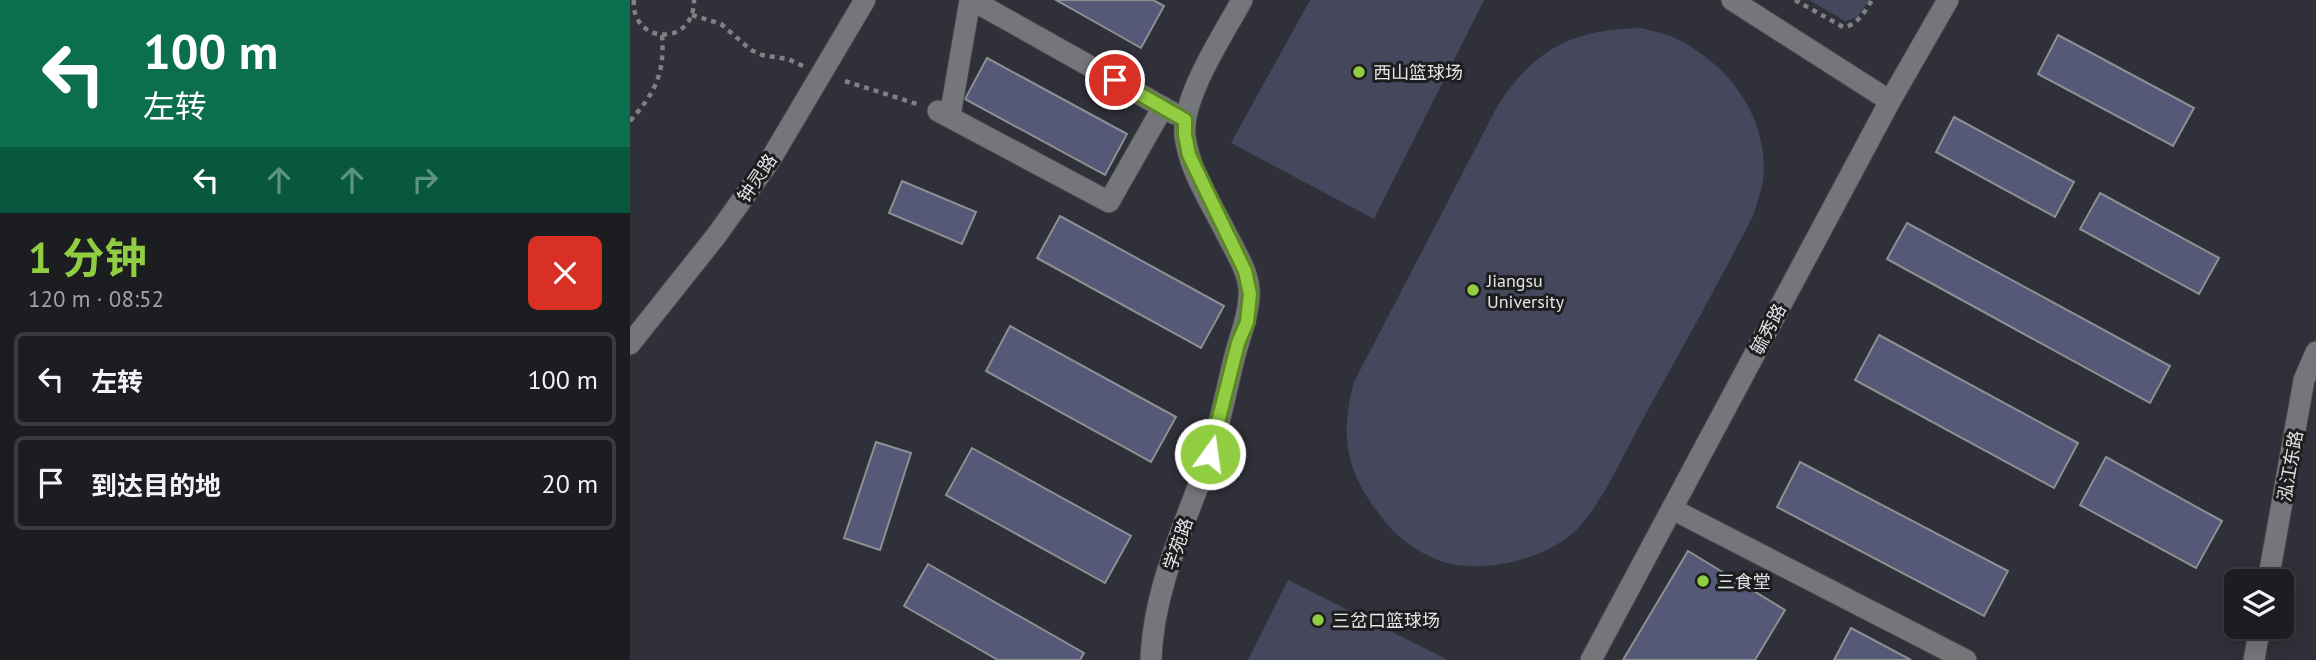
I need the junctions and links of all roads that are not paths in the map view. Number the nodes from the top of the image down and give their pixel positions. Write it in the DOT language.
graph roads {
  1 [pos="865,0"];
  2 [pos="971,0"];
  3 [pos="1242,0"];
  4 [pos="1732,0"];
  5 [pos="1948,0"];
  6 [pos="1890,101"];
  7 [pos="1163,107"];
  8 [pos="1185,120"];
  9 [pos="630,344"];
  10 [pos="2316,352"];
  11 [pos="1672,509"];
  12 [pos="2270,569"];
  13 [pos="2258,639"];
  14 [pos="1151,660"];
  15 [pos="1591,660"];
  16 [pos="1966,660"];
  17 [pos="2254,660"];
  1 -- 9 [label="lane, 钟灵路"];
  2 -- 7 [label="lane"];
  2 -- 7 [label="lane"];
  3 -- 8 [label="lane, 学苑路"];
  4 -- 6 [label="lane"];
  5 -- 6 [label="lane, 毓秀路"];
  6 -- 11 [label="lane, 毓秀路"];
  7 -- 8 [label="lane"];
  8 -- 14 [label="lane, 学苑路"];
  10 -- 12 [label="lane, 泓江东路"];
  11 -- 15 [label="lane, 毓秀路"];
  11 -- 16 [label="lane"];
  13 -- 17 [label="lane"];
}
